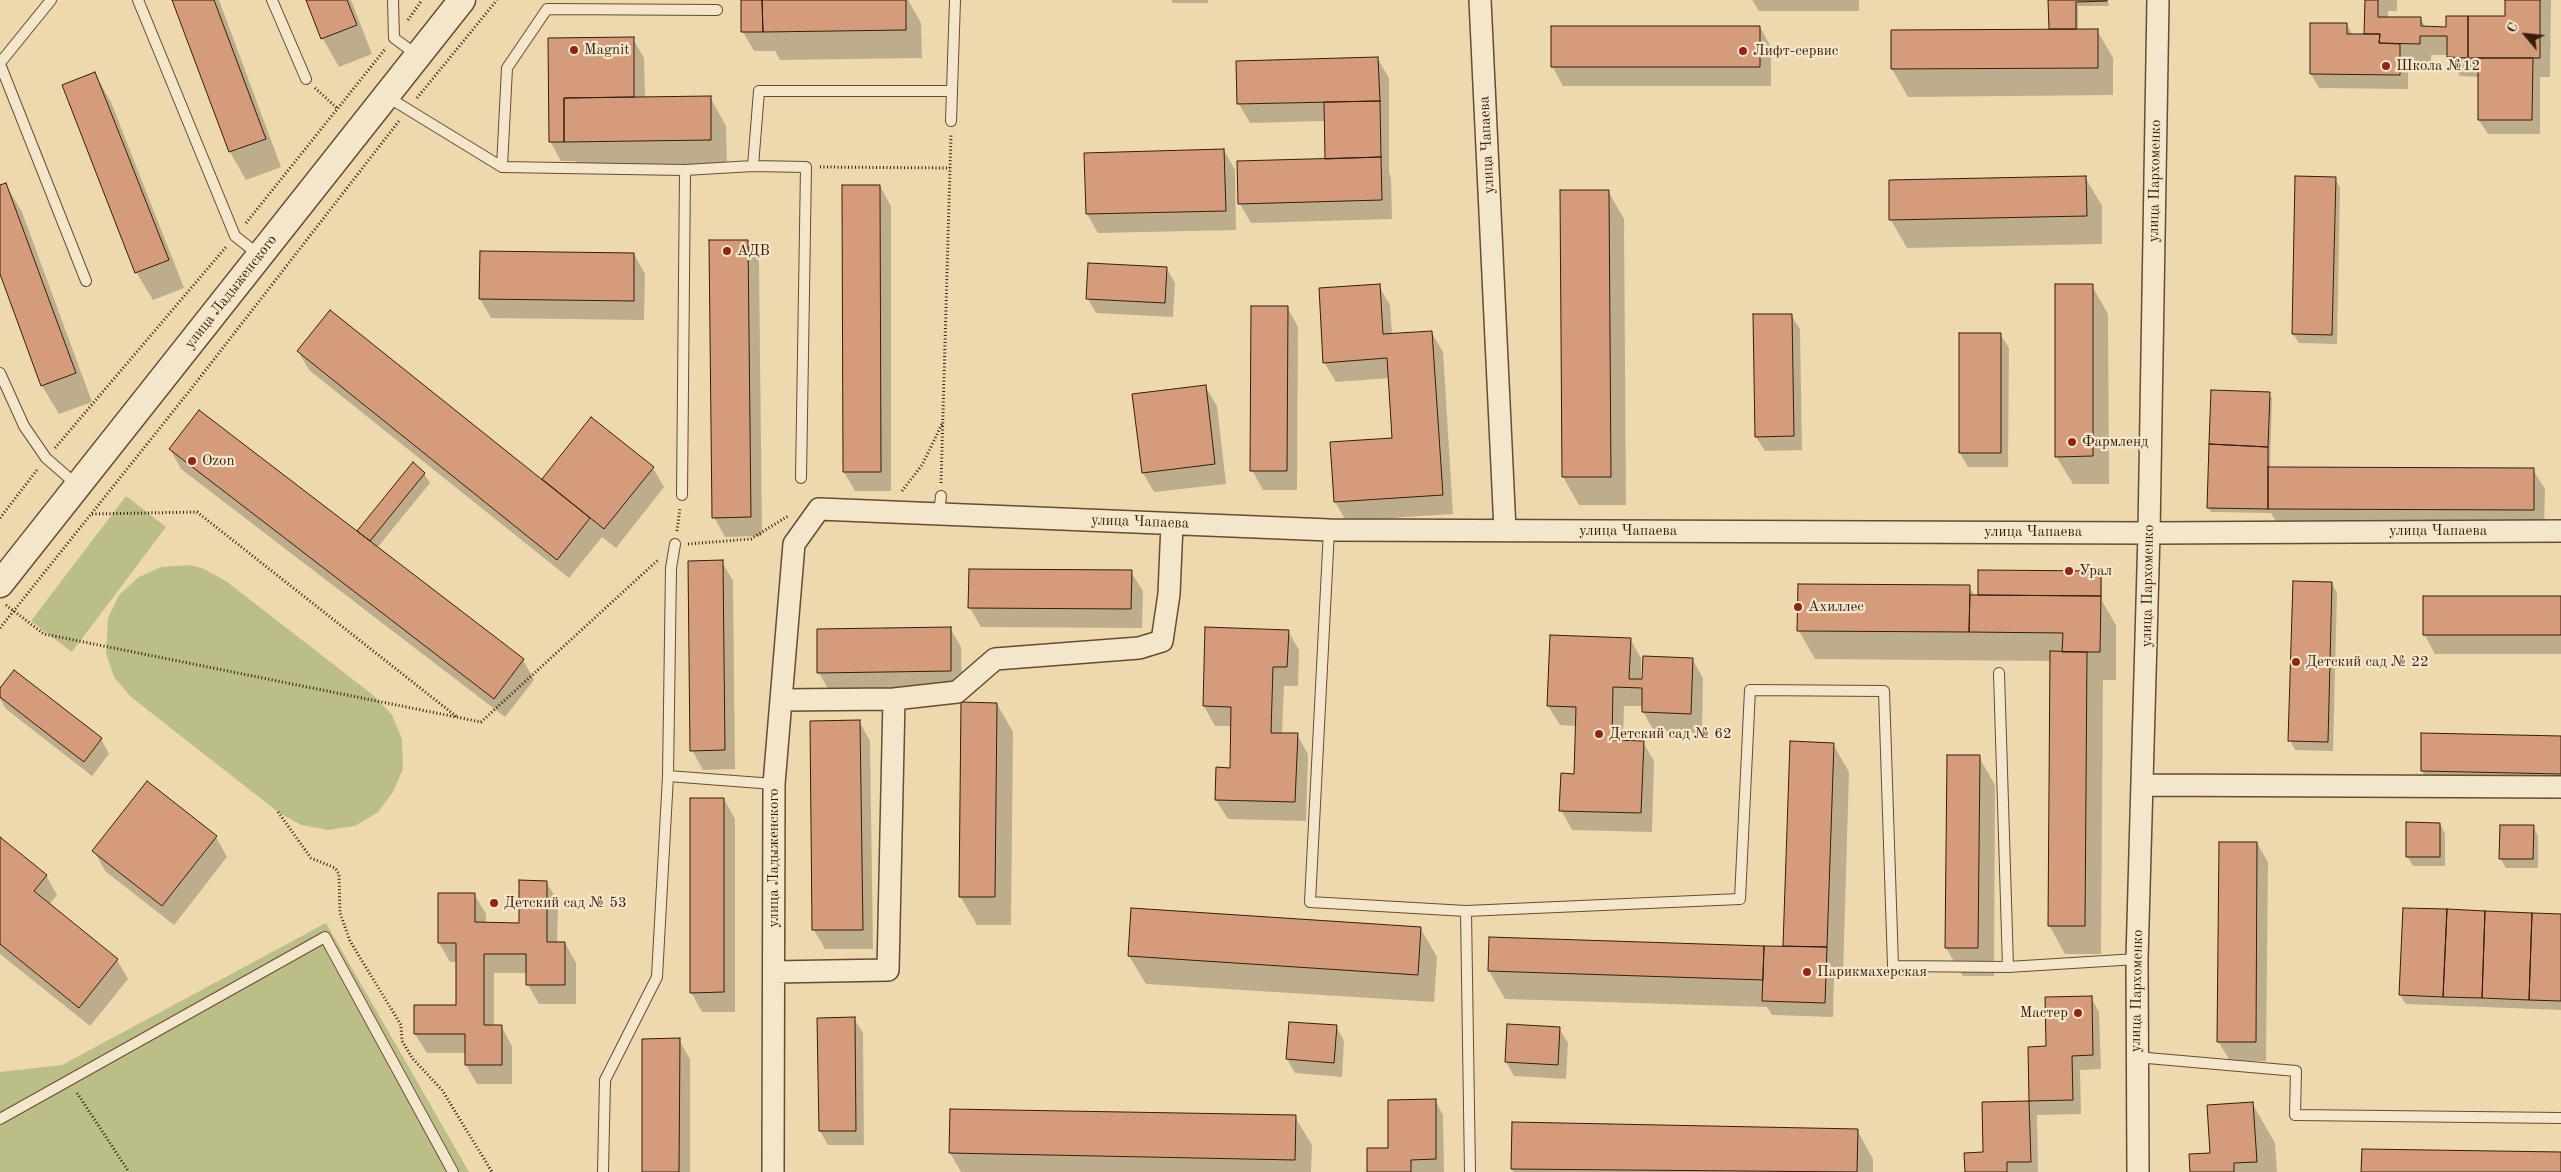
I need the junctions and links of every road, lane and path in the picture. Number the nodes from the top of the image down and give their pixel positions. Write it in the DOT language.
graph roads {
  1 [pos="51,0"];
  2 [pos="138,0"];
  3 [pos="272,0"];
  4 [pos="394,0"];
  5 [pos="422,0"];
  6 [pos="462,0"];
  7 [pos="497,0"];
  8 [pos="955,0"];
  9 [pos="1480,0"];
  10 [pos="2158,0"];
  11 [pos="717,10"];
  12 [pos="394,38"];
  13 [pos="418,55"];
  14 [pos="0,63"];
  15 [pos="306,79"];
  16 [pos="952,91"];
  17 [pos="385,95"];
  18 [pos="338,108"];
  19 [pos="407,110"];
  20 [pos="951,121"];
  21 [pos="753,166"];
  22 [pos="502,167"];
  23 [pos="806,167"];
  24 [pos="950,168"];
  25 [pos="685,170"];
  26 [pos="235,236"];
  27 [pos="260,256"];
  28 [pos="86,281"];
  29 [pos="0,373"];
  30 [pos="944,422"];
  31 [pos="46,458"];
  32 [pos="801,478"];
  33 [pos="79,487"];
  34 [pos="894,494"];
  35 [pos="682,496"];
  36 [pos="942,505"];
  37 [pos="91,514"];
  38 [pos="790,514"];
  39 [pos="0,518"];
  40 [pos="1172,524"];
  41 [pos="1329,530"];
  42 [pos="1505,530"];
  43 [pos="2561,531"];
  44 [pos="2149,533"];
  45 [pos="675,544"];
  46 [pos="794,544"];
  47 [pos="0,584"];
  48 [pos="0,601"];
  49 [pos="14,611"];
  50 [pos="0,628"];
  51 [pos="1999,672"];
  52 [pos="894,699"];
  53 [pos="781,700"];
  54 [pos="459,718"];
  55 [pos="668,776"];
  56 [pos="774,784"];
  57 [pos="2143,786"];
  58 [pos="2561,788"];
  59 [pos="278,812"];
  60 [pos="1466,911"];
  61 [pos="2137,959"];
  62 [pos="2008,967"];
  63 [pos="774,972"];
  64 [pos="2136,1058"];
  65 [pos="68,1080"];
  66 [pos="2561,1118"];
  67 [pos="0,1119"];
  68 [pos="129,1172"];
  69 [pos="453,1172"];
  70 [pos="492,1172"];
  71 [pos="603,1172"];
  72 [pos="773,1172"];
  73 [pos="1470,1172"];
  74 [pos="2138,1172"];
  1 -- 14 [label="lane"];
  2 -- 26 [label="lane"];
  3 -- 15 [label="lane"];
  4 -- 12 [label="lane"];
  5 -- 12 [label="path"];
  6 -- 13 [label="street, улица Ладыженского"];
  7 -- 19 [label="path"];
  8 -- 16 [label="lane"];
  9 -- 42 [label="street, улица Чапаева"];
  10 -- 44 [label="street, улица Пархоменко"];
  11 -- 22 [label="lane"];
  12 -- 13 [label="lane"];
  12 -- 18 [label="path"];
  13 -- 17 [label="street, улица Ладыженского"];
  14 -- 28 [label="lane"];
  15 -- 18 [label="path"];
  16 -- 20 [label="lane"];
  16 -- 21 [label="lane"];
  17 -- 19 [label="lane"];
  17 -- 27 [label="street, улица Ладыженского"];
  18 -- 26 [label="path"];
  19 -- 22 [label="lane"];
  19 -- 37 [label="path"];
  20 -- 24 [label="path"];
  21 -- 23 [label="lane"];
  21 -- 25 [label="lane"];
  22 -- 25 [label="lane"];
  23 -- 24 [label="path"];
  23 -- 32 [label="lane"];
  24 -- 30 [label="path"];
  25 -- 35 [label="lane"];
  26 -- 27 [label="lane"];
  26 -- 31 [label="path"];
  27 -- 33 [label="street, улица Ладыженского"];
  29 -- 31 [label="lane"];
  30 -- 34 [label="path"];
  30 -- 36 [label="path"];
  31 -- 33 [label="lane"];
  31 -- 39 [label="path"];
  33 -- 47 [label="street, улица Ладыженского"];
  35 -- 45 [label="path"];
  36 -- 40 [label="street, улица Чапаева"];
  36 -- 46 [label="street, улица Чапаева"];
  37 -- 49 [label="path"];
  37 -- 54 [label="path"];
  38 -- 45 [label="path"];
  40 -- 41 [label="street, улица Чапаева"];
  40 -- 52 [label="street"];
  41 -- 42 [label="street, улица Чапаева"];
  41 -- 60 [label="lane"];
  42 -- 44 [label="street, улица Чапаева"];
  43 -- 44 [label="street, улица Чапаева"];
  44 -- 57 [label="street, улица Пархоменко"];
  45 -- 54 [label="path"];
  45 -- 55 [label="lane"];
  46 -- 53 [label="street, улица Ладыженского"];
  48 -- 49 [label="path"];
  49 -- 50 [label="path"];
  49 -- 54 [label="path"];
  51 -- 62 [label="lane"];
  52 -- 53 [label="street"];
  52 -- 63 [label="street"];
  53 -- 56 [label="street, улица Ладыженского"];
  55 -- 56 [label="lane"];
  55 -- 71 [label="lane"];
  56 -- 63 [label="street, улица Ладыженского"];
  57 -- 58 [label="street"];
  57 -- 61 [label="street, улица Пархоменко"];
  59 -- 70 [label="path"];
  60 -- 62 [label="lane"];
  60 -- 73 [label="lane"];
  61 -- 62 [label="lane"];
  61 -- 64 [label="street, улица Пархоменко"];
  63 -- 72 [label="street, улица Ладыженского"];
  64 -- 66 [label="lane"];
  64 -- 74 [label="street, улица Пархоменко"];
  65 -- 67 [label="lane"];
  65 -- 68 [label="path"];
  65 -- 69 [label="lane"];
}
